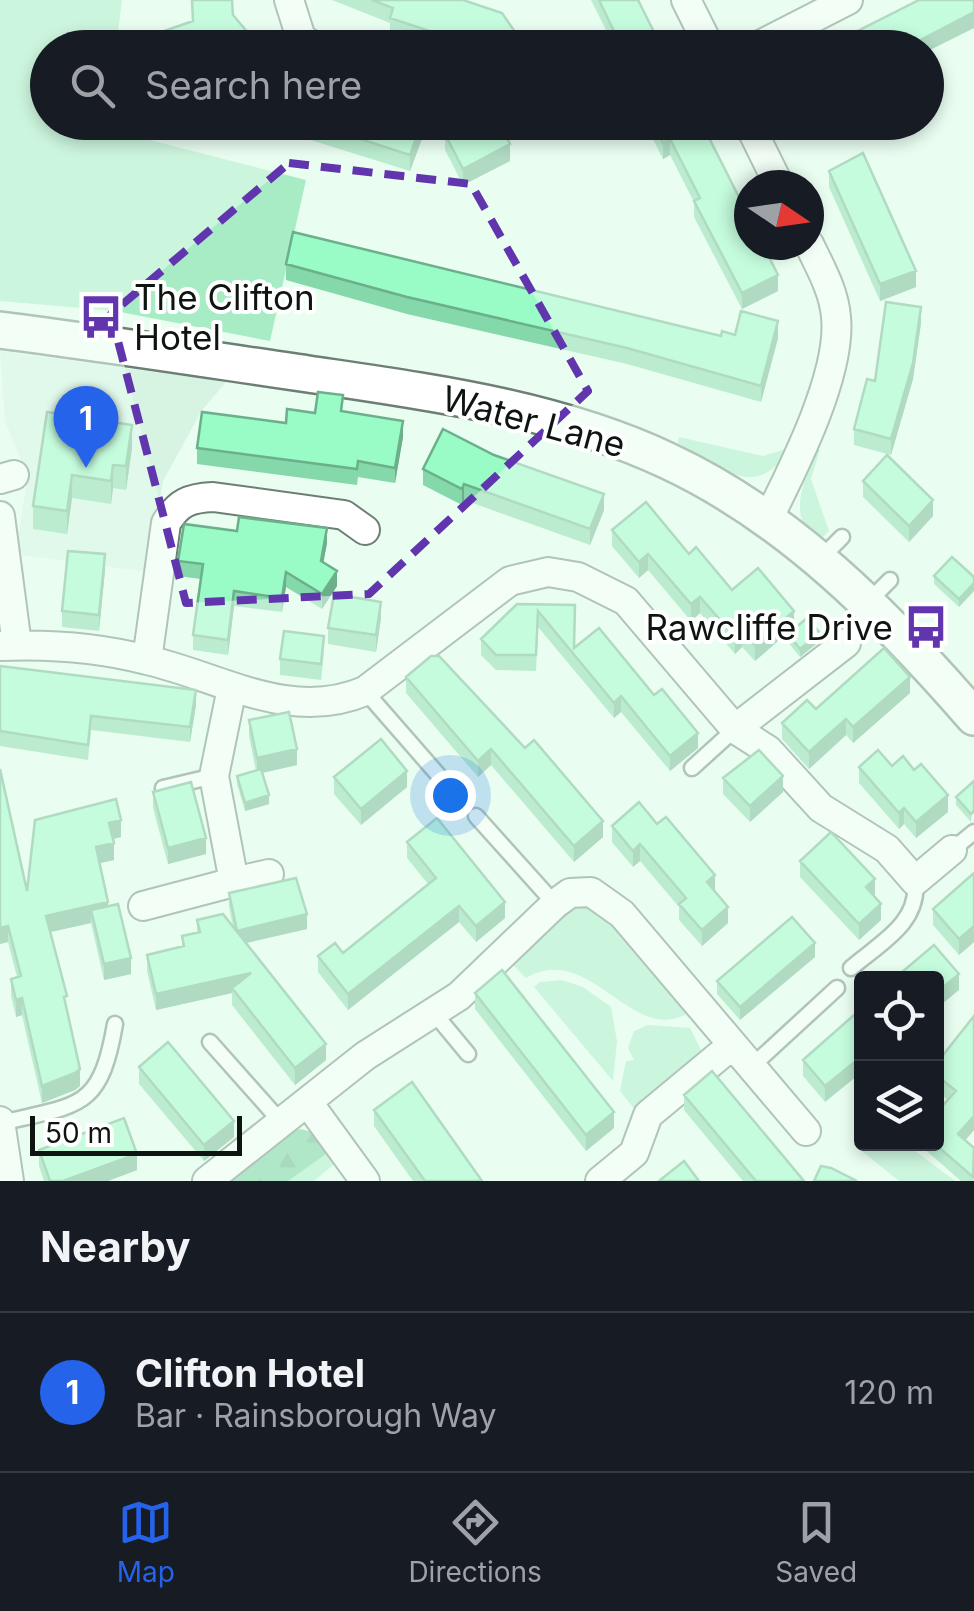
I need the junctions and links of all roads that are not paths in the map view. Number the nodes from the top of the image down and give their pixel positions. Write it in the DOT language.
graph roads {
  1 [pos="289,0"];
  2 [pos="686,0"];
  3 [pos="848,0"];
  4 [pos="297,30"];
  5 [pos="701,30"];
  6 [pos="789,30"];
  7 [pos="757,140"];
  8 [pos="772,170"];
  9 [pos="816,260"];
  10 [pos="0,330"];
  11 [pos="0,516"];
  12 [pos="766,522"];
  13 [pos="365,529"];
  14 [pos="846,642"];
  15 [pos="8,646"];
  16 [pos="147,660"];
  17 [pos="232,688"];
  18 [pos="365,691"];
  19 [pos="974,716"];
  20 [pos="735,729"];
  21 [pos="692,768"];
  22 [pos="214,776"];
  23 [pos="163,788"];
  24 [pos="454,793"];
  25 [pos="476,816"];
  26 [pos="963,841"];
  27 [pos="269,874"];
  28 [pos="915,881"];
  29 [pos="234,882"];
  30 [pos="555,904"];
  31 [pos="143,906"];
  32 [pos="850,968"];
  33 [pos="836,988"];
  34 [pos="434,1013"];
  35 [pos="115,1024"];
  36 [pos="210,1042"];
  37 [pos="731,1046"];
  38 [pos="468,1054"];
  39 [pos="750,1068"];
  40 [pos="309,1104"];
  41 [pos="0,1122"];
  42 [pos="283,1124"];
  43 [pos="806,1131"];
  44 [pos="10,1181"];
  45 [pos="207,1181"];
  46 [pos="365,1181"];
  47 [pos="600,1181"];
  1 -- 4 [label="street"];
  2 -- 5 [label="street"];
  3 -- 6 [label="street"];
  7 -- 8 [label="street"];
  9 -- 12 [label="street"];
  10 -- 12 [label="street, Water Lane"];
  11 -- 15 [label="street"];
  12 -- 19 [label="street, Water Lane"];
  13 -- 16 [label="street"];
  14 -- 20 [label="street"];
  15 -- 16 [label="street"];
  16 -- 17 [label="street"];
  17 -- 18 [label="street"];
  17 -- 22 [label="street"];
  18 -- 20 [label="street"];
  18 -- 24 [label="lane"];
  20 -- 21 [label="lane"];
  20 -- 28 [label="street"];
  22 -- 23 [label="lane"];
  22 -- 29 [label="street"];
  25 -- 30 [label="lane"];
  26 -- 28 [label="street"];
  27 -- 29 [label="street"];
  28 -- 32 [label="lane"];
  29 -- 31 [label="street"];
  30 -- 34 [label="street"];
  30 -- 37 [label="street"];
  33 -- 39 [label="lane"];
  34 -- 38 [label="lane"];
  34 -- 40 [label="street"];
  35 -- 41 [label="lane"];
  36 -- 42 [label="lane"];
  37 -- 39 [label="street"];
  37 -- 47 [label="street"];
  39 -- 43 [label="street"];
  40 -- 42 [label="street"];
  40 -- 46 [label="street"];
  41 -- 44 [label="street"];
  42 -- 45 [label="street"];
}
